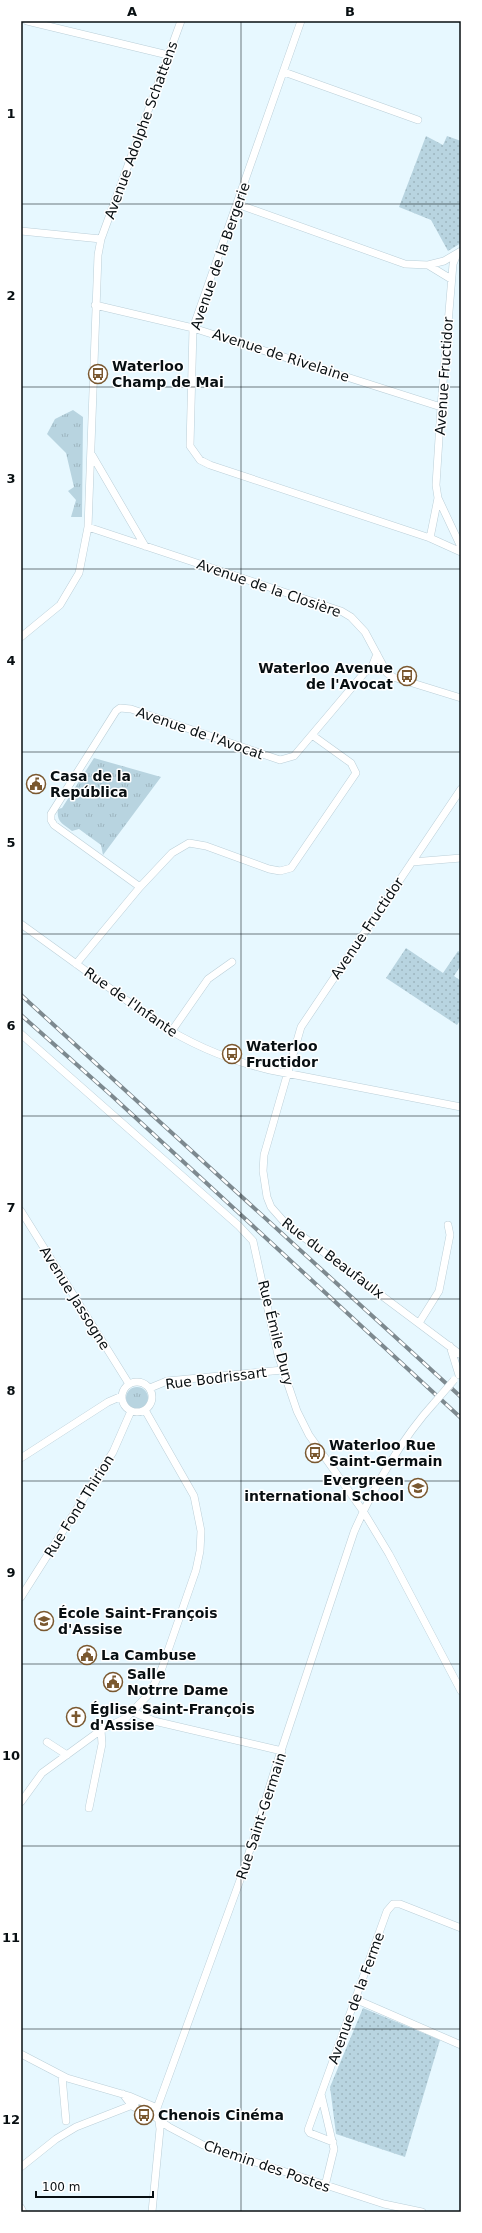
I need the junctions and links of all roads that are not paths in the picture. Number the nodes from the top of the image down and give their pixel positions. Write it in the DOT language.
graph roads {
  1 [pos="27,21"];
  2 [pos="181,21"];
  3 [pos="301,21"];
  4 [pos="168,55"];
  5 [pos="284,72"];
  6 [pos="418,120"];
  7 [pos="237,204"];
  8 [pos="21,231"];
  9 [pos="102,239"];
  10 [pos="459,252"];
  11 [pos="428,265"];
  12 [pos="451,279"];
  13 [pos="95,305"];
  14 [pos="193,328"];
  15 [pos="441,407"];
  16 [pos="91,454"];
  17 [pos="438,498"];
  18 [pos="88,527"];
  19 [pos="430,538"];
  20 [pos="145,546"];
  21 [pos="461,547"];
  22 [pos="461,552"];
  23 [pos="21,636"];
  24 [pos="377,654"];
  25 [pos="372,668"];
  26 [pos="387,673"];
  27 [pos="461,698"];
  28 [pos="312,735"];
  29 [pos="461,789"];
  30 [pos="461,858"];
  31 [pos="412,862"];
  32 [pos="140,887"];
  33 [pos="21,924"];
  34 [pos="232,962"];
  35 [pos="76,964"];
  36 [pos="171,1032"];
  37 [pos="21,1034"];
  38 [pos="287,1074"];
  39 [pos="461,1106"];
  40 [pos="21,1211"];
  41 [pos="448,1225"];
  42 [pos="419,1323"];
  43 [pos="450,1346"];
  44 [pos="461,1355"];
  45 [pos="283,1370"];
  46 [pos="458,1376"];
  47 [pos="129,1384"];
  48 [pos="150,1388"];
  49 [pos="122,1396"];
  50 [pos="145,1410"];
  51 [pos="131,1411"];
  52 [pos="21,1458"];
  53 [pos="363,1511"];
  54 [pos="21,1597"];
  55 [pos="461,1691"];
  56 [pos="133,1712"];
  57 [pos="101,1730"];
  58 [pos="47,1742"];
  59 [pos="282,1751"];
  60 [pos="67,1755"];
  61 [pos="21,1802"];
  62 [pos="89,1808"];
  63 [pos="461,1928"];
  64 [pos="355,1999"];
  65 [pos="461,2044"];
  66 [pos="21,2054"];
  67 [pos="62,2076"];
  68 [pos="123,2094"];
  69 [pos="321,2094"];
  70 [pos="142,2101"];
  71 [pos="132,2106"];
  72 [pos="157,2108"];
  73 [pos="158,2118"];
  74 [pos="66,2120"];
  75 [pos="333,2142"];
  76 [pos="21,2167"];
  77 [pos="325,2186"];
  78 [pos="21,2208"];
  79 [pos="23,2212"];
  80 [pos="152,2212"];
  81 [pos="422,2212"];
  1 -- 4 [label="street"];
  2 -- 4 [label="street, Avenue Adolphe Schattens"];
  3 -- 5 [label="street, Avenue de la Bergerie"];
  4 -- 9 [label="street, Avenue Adolphe Schattens"];
  5 -- 6 [label="street"];
  5 -- 7 [label="street, Avenue de la Bergerie"];
  7 -- 11 [label="street"];
  7 -- 14 [label="street, Avenue de la Bergerie"];
  8 -- 9 [label="street"];
  9 -- 13 [label="street, Avenue Adolphe Schattens"];
  10 -- 11 [label="street, Avenue Fructidor"];
  10 -- 12 [label="street, Avenue Fructidor"];
  11 -- 12 [label="street"];
  12 -- 15 [label="street, Avenue Fructidor"];
  13 -- 14 [label="street, Avenue de Rivelaine"];
  13 -- 16 [label="street, Avenue Adolphe Schattens"];
  14 -- 15 [label="street, Avenue de Rivelaine"];
  14 -- 19 [label="street, Avenue de la Bergerie"];
  15 -- 17 [label="street, Avenue Fructidor"];
  16 -- 18 [label="street, Avenue Adolphe Schattens"];
  16 -- 20 [label="street"];
  17 -- 19 [label="street, Avenue Fructidor"];
  17 -- 21 [label="street, Avenue Fructidor"];
  18 -- 20 [label="street, Avenue de la Closière"];
  18 -- 23 [label="street, Avenue Adolphe Schattens"];
  19 -- 22 [label="street, Avenue de la Bergerie"];
  20 -- 24 [label="street, Avenue de la Closière"];
  24 -- 25 [label="street, Avenue de l'Avocat"];
  24 -- 26 [label="street, Avenue de la Closière"];
  25 -- 26 [label="street"];
  25 -- 28 [label="street, Avenue de l'Avocat"];
  26 -- 27 [label="street"];
  28 -- 32 [label="street"];
  28 -- 32 [label="street, Avenue de l'Avocat"];
  29 -- 31 [label="street, Avenue Fructidor"];
  30 -- 31 [label="street"];
  31 -- 38 [label="street, Avenue Fructidor"];
  32 -- 35 [label="street"];
  33 -- 35 [label="street, Rue de l'Infante"];
  34 -- 36 [label="street"];
  35 -- 36 [label="street, Rue de l'Infante"];
  36 -- 38 [label="street, Rue de l'Infante"];
  37 -- 45 [label="street, Rue Émile Dury"];
  38 -- 39 [label="street, Rue de l'Infante"];
  38 -- 42 [label="street, Rue du Beaufaulx"];
  40 -- 47 [label="street, Avenue Jassogne"];
  41 -- 42 [label="street"];
  42 -- 43 [label="street, Rue du Beaufaulx"];
  43 -- 44 [label="street, Rue du Beaufaulx"];
  43 -- 46 [label="street"];
  45 -- 48 [label="street, Rue Bodrissart"];
  45 -- 53 [label="street, Rue Émile Dury"];
  46 -- 53 [label="street, Rue Saint-Germain, bridge"];
  47 -- 48 [label="street"];
  47 -- 49 [label="street"];
  48 -- 50 [label="street"];
  49 -- 51 [label="street"];
  49 -- 52 [label="street"];
  50 -- 51 [label="street"];
  50 -- 56 [label="street"];
  51 -- 54 [label="street, Rue Fond Thirion"];
  53 -- 55 [label="street, Rue Émile Dury"];
  53 -- 59 [label="street, Rue Saint-Germain"];
  56 -- 57 [label="street"];
  56 -- 59 [label="street"];
  57 -- 60 [label="street"];
  57 -- 62 [label="street"];
  58 -- 60 [label="street"];
  59 -- 72 [label="street, Rue Saint-Germain"];
  60 -- 61 [label="street"];
  63 -- 64 [label="street, Avenue de la Ferme"];
  64 -- 65 [label="street"];
  64 -- 69 [label="street, Avenue de la Ferme"];
  66 -- 67 [label="street"];
  67 -- 68 [label="street"];
  67 -- 74 [label="street"];
  68 -- 70 [label="street"];
  68 -- 71 [label="street, Chemin des Postes"];
  69 -- 75 [label="street"];
  69 -- 75 [label="street, Avenue de la Ferme"];
  70 -- 71 [label="street"];
  70 -- 72 [label="street"];
  71 -- 73 [label="street, Chemin des Postes"];
  71 -- 76 [label="street"];
  72 -- 73 [label="street, Rue Saint-Germain"];
  73 -- 77 [label="street, Chemin des Postes"];
  73 -- 80 [label="street, Rue Saint-Germain"];
  75 -- 77 [label="street"];
  77 -- 81 [label="street, Chemin des Postes"];
  78 -- 79 [label="street"];
}
